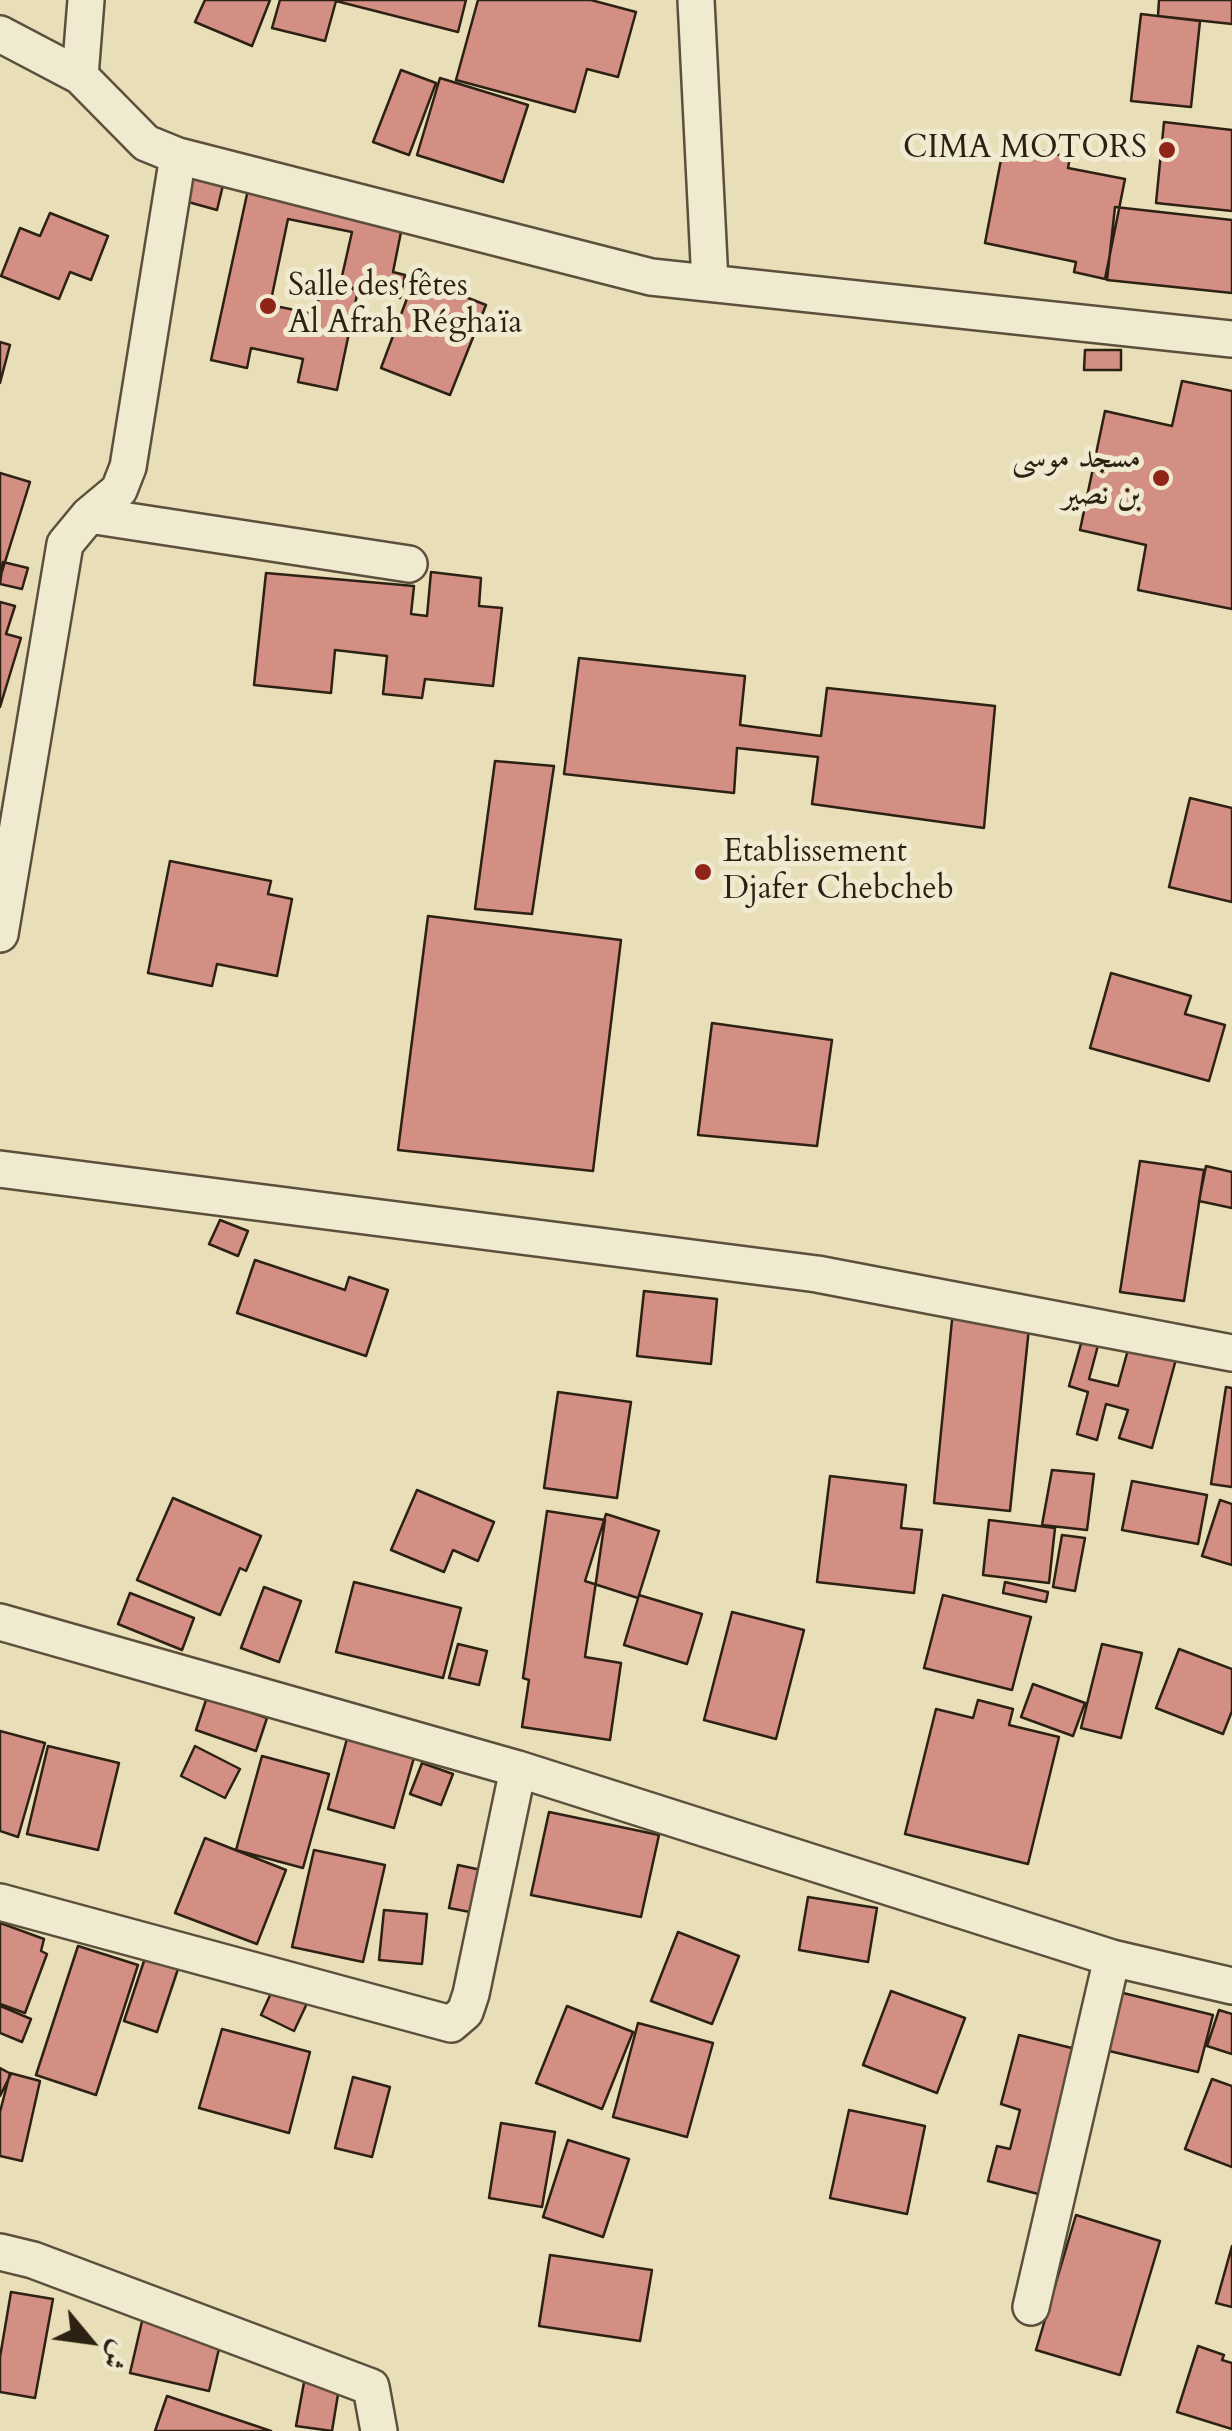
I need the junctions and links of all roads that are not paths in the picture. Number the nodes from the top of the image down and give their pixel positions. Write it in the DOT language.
graph roads {
  1 [pos="86,0"];
  2 [pos="696,0"];
  3 [pos="0,34"];
  4 [pos="80,76"];
  5 [pos="178,156"];
  6 [pos="710,283"];
  7 [pos="1232,339"];
  8 [pos="89,514"];
  9 [pos="409,564"];
  10 [pos="0,934"];
  11 [pos="0,1169"];
  12 [pos="1232,1353"];
  13 [pos="0,1622"];
  14 [pos="518,1768"];
  15 [pos="0,1902"];
  16 [pos="1112,1958"];
  17 [pos="1232,1986"];
  18 [pos="0,2252"];
  19 [pos="1030,2306"];
  20 [pos="379,2431"];
  1 -- 4 [label="street"];
  2 -- 6 [label="street"];
  3 -- 4 [label="street"];
  4 -- 5 [label="street"];
  5 -- 6 [label="street"];
  5 -- 8 [label="street"];
  6 -- 7 [label="street"];
  8 -- 9 [label="street"];
  8 -- 10 [label="street"];
  11 -- 12 [label="street"];
  13 -- 14 [label="street"];
  14 -- 15 [label="street"];
  14 -- 16 [label="street"];
  16 -- 17 [label="street"];
  16 -- 19 [label="street"];
  18 -- 20 [label="street"];
}
